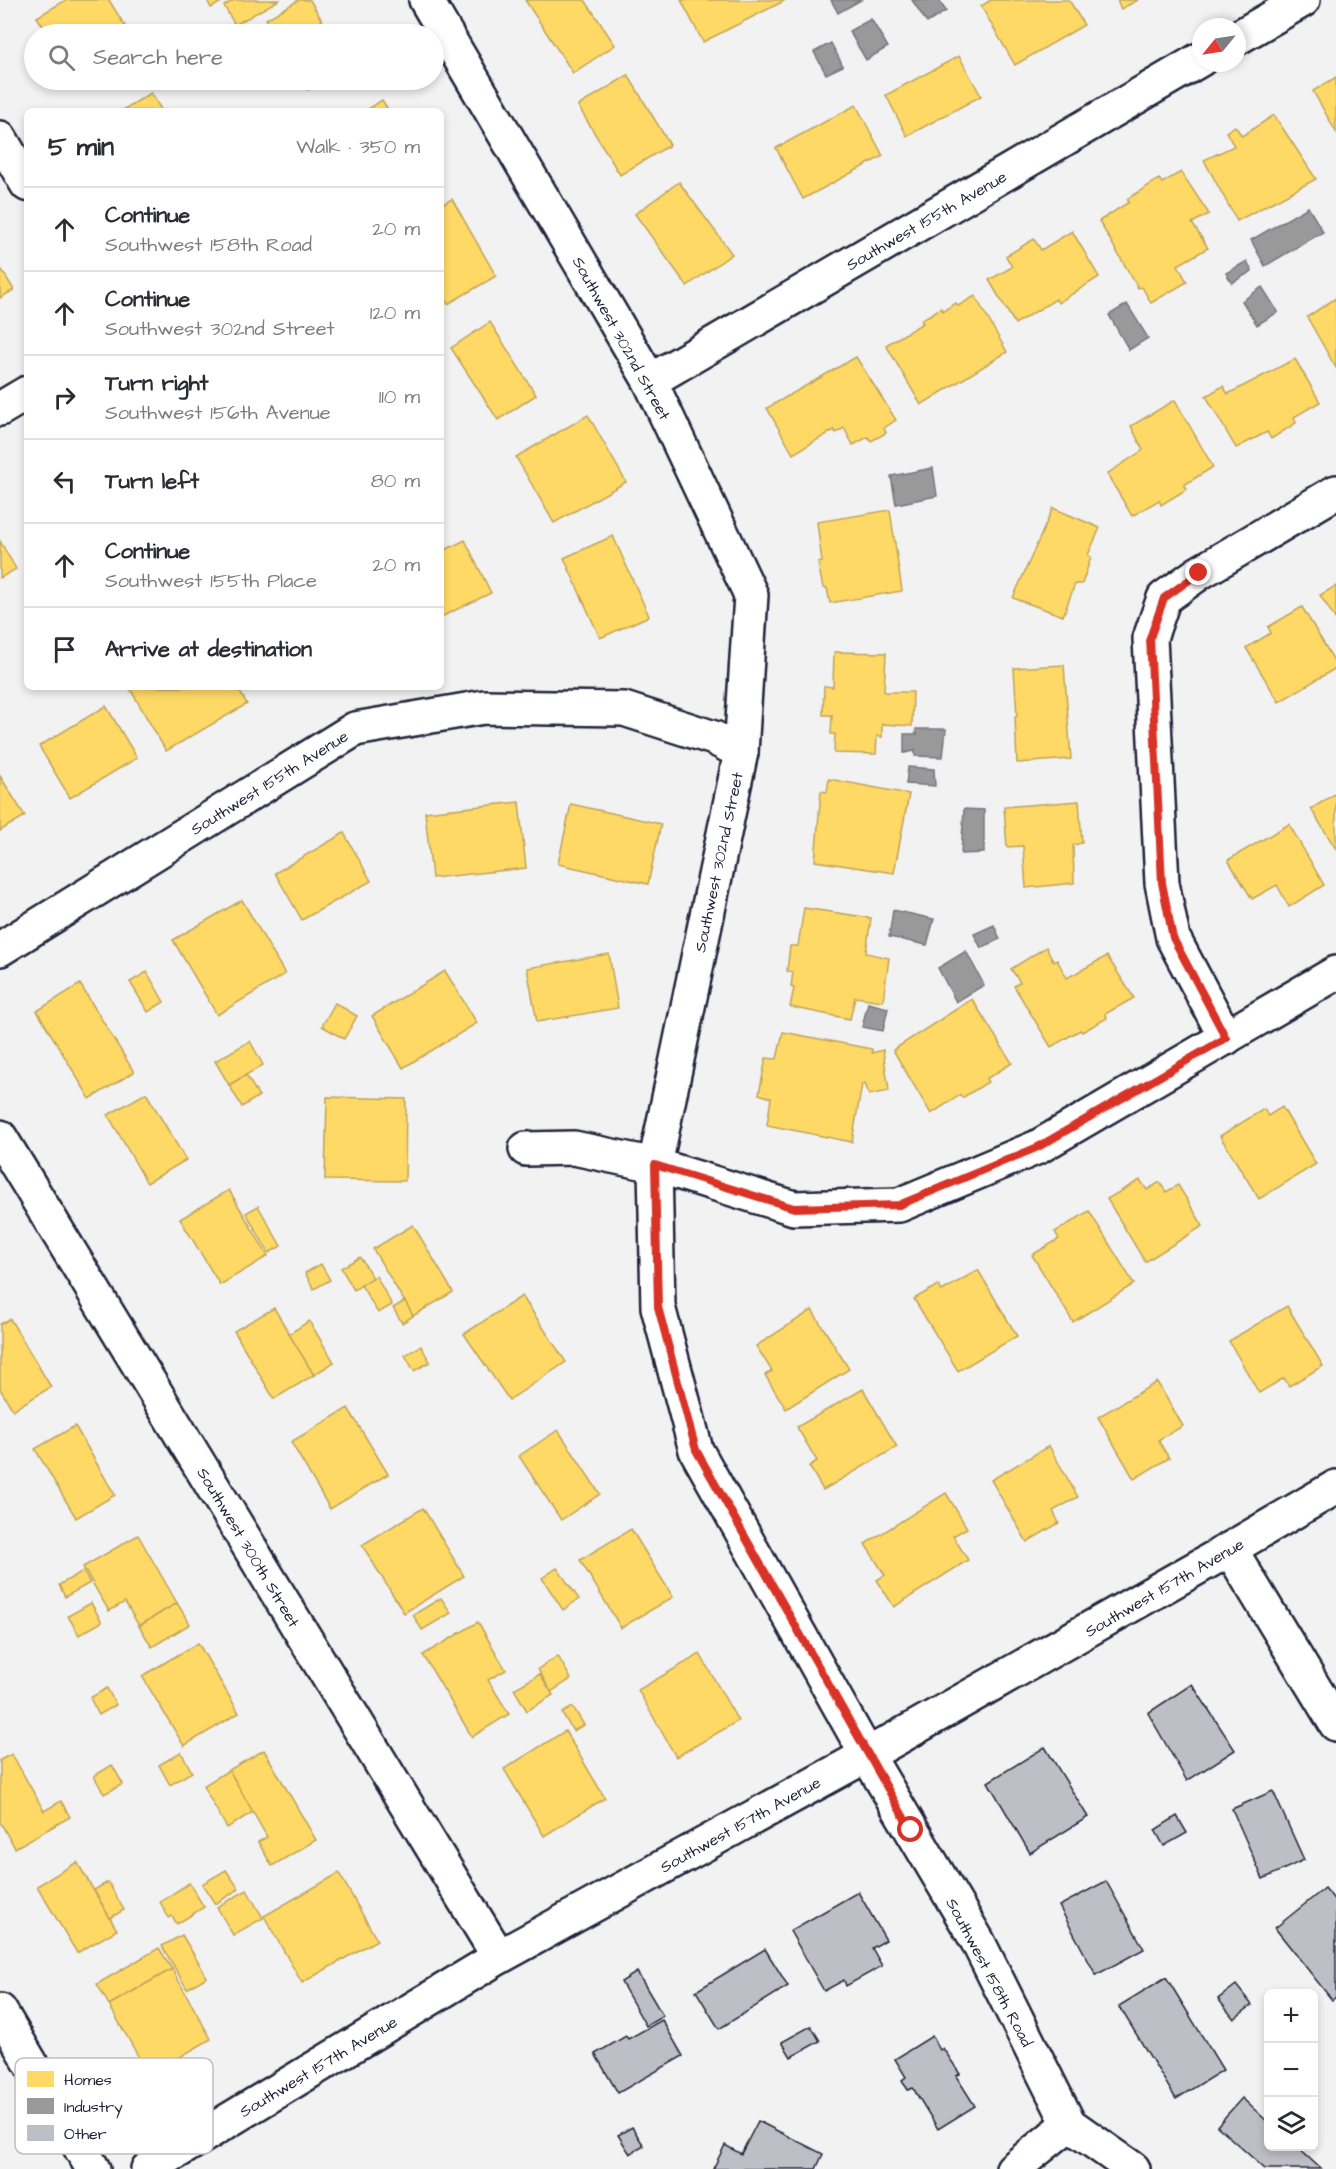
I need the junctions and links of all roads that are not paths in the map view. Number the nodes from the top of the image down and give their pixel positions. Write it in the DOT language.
graph roads {
  1 [pos="426,0"];
  2 [pos="1303,0"];
  3 [pos="440,24"];
  4 [pos="444,31"];
  5 [pos="1246,33"];
  6 [pos="1192,64"];
  7 [pos="0,138"];
  8 [pos="24,179"];
  9 [pos="650,381"];
  10 [pos="24,395"];
  11 [pos="0,409"];
  12 [pos="1336,492"];
  13 [pos="741,752"];
  14 [pos="0,949"];
  15 [pos="1336,973"];
  16 [pos="1226,1038"];
  17 [pos="0,1137"];
  18 [pos="526,1149"];
  19 [pos="655,1165"];
  20 [pos="1336,1487"];
  21 [pos="1230,1550"];
  22 [pos="1336,1724"];
  23 [pos="867,1755"];
  24 [pos="499,1957"];
  25 [pos="0,2011"];
  26 [pos="28,2058"];
  27 [pos="1069,2124"];
  28 [pos="213,2130"];
  29 [pos="84,2154"];
  30 [pos="173,2154"];
  31 [pos="93,2169"];
  32 [pos="148,2169"];
  33 [pos="1014,2169"];
  34 [pos="1132,2169"];
  1 -- 3 [label="street, Southwest 302nd Street"];
  2 -- 5 [label="street"];
  4 -- 9 [label="street, Southwest 302nd Street"];
  6 -- 9 [label="street, Southwest 155th Avenue"];
  7 -- 8 [label="street"];
  9 -- 13 [label="street, Southwest 302nd Street"];
  10 -- 11 [label="street"];
  12 -- 16 [label="street"];
  13 -- 14 [label="street, Southwest 155th Avenue"];
  13 -- 19 [label="street, Southwest 302nd Street"];
  15 -- 16 [label="street"];
  16 -- 19 [label="street"];
  17 -- 24 [label="street, Southwest 300th Street"];
  18 -- 19 [label="street"];
  19 -- 23 [label="street, Southwest 302nd Street"];
  20 -- 21 [label="street, Southwest 157th Avenue"];
  21 -- 22 [label="street"];
  21 -- 23 [label="street, Southwest 157th Avenue"];
  23 -- 24 [label="street, Southwest 157th Avenue"];
  23 -- 27 [label="street, Southwest 158th Road"];
  24 -- 28 [label="street, Southwest 157th Avenue"];
  25 -- 26 [label="street"];
  27 -- 33 [label="street"];
  27 -- 34 [label="street, Southwest 158th Road"];
  29 -- 31 [label="street"];
  30 -- 32 [label="street, Southwest 157th Avenue"];
}
